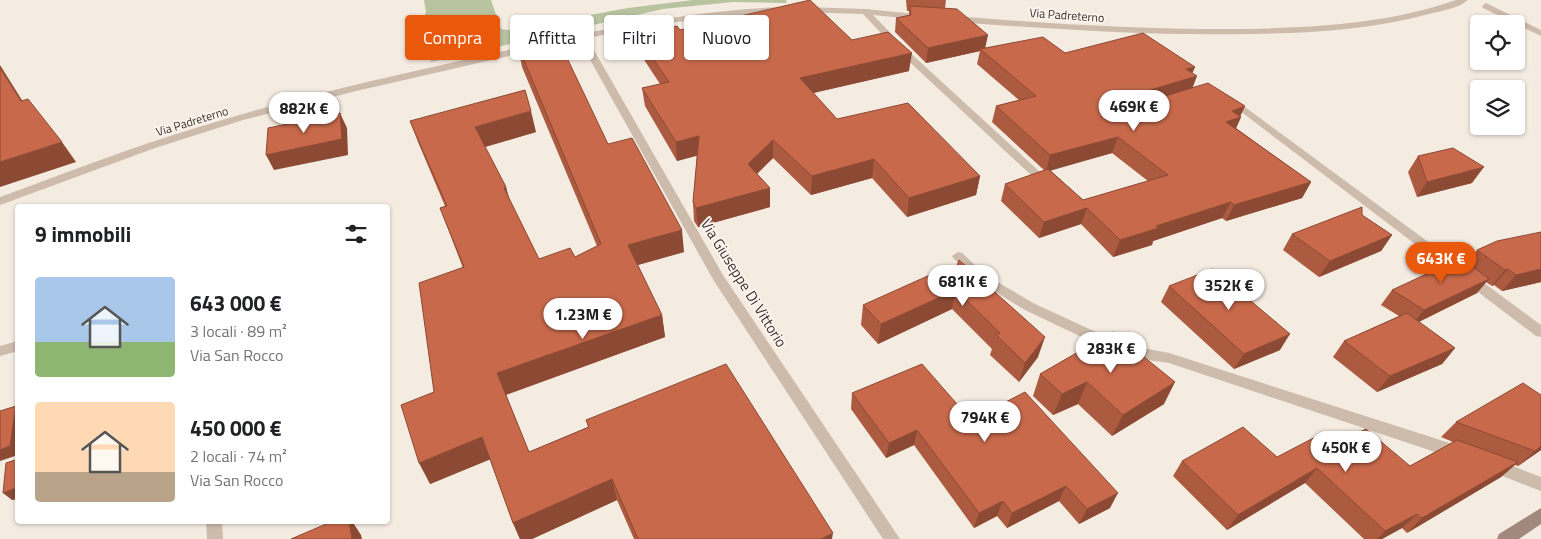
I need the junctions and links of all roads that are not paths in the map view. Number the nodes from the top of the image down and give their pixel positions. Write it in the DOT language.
graph roads {
  1 [pos="1464,0"];
  2 [pos="1486,6"];
  3 [pos="865,12"];
  4 [pos="1541,33"];
  5 [pos="594,34"];
  6 [pos="510,52"];
  7 [pos="594,59"];
  8 [pos="1218,92"];
  9 [pos="1036,174"];
  10 [pos="0,201"];
  11 [pos="958,256"];
  12 [pos="1541,332"];
  13 [pos="15,347"];
  14 [pos="0,351"];
  15 [pos="1541,484"];
  16 [pos="1541,515"];
  17 [pos="214,524"];
  18 [pos="215,539"];
  19 [pos="892,539"];
  20 [pos="1505,539"];
  1 -- 3 [label="street, Via Padreterno"];
  2 -- 4 [label="street"];
  3 -- 5 [label="street, Via Padreterno"];
  3 -- 9 [label="street"];
  6 -- 10 [label="street, Via Padreterno"];
  7 -- 19 [label="street, Via Giuseppe Di Vittorio"];
  8 -- 12 [label="street"];
  11 -- 15 [label="street"];
  13 -- 14 [label="street"];
  16 -- 20 [label="street"];
  17 -- 18 [label="street"];
}
